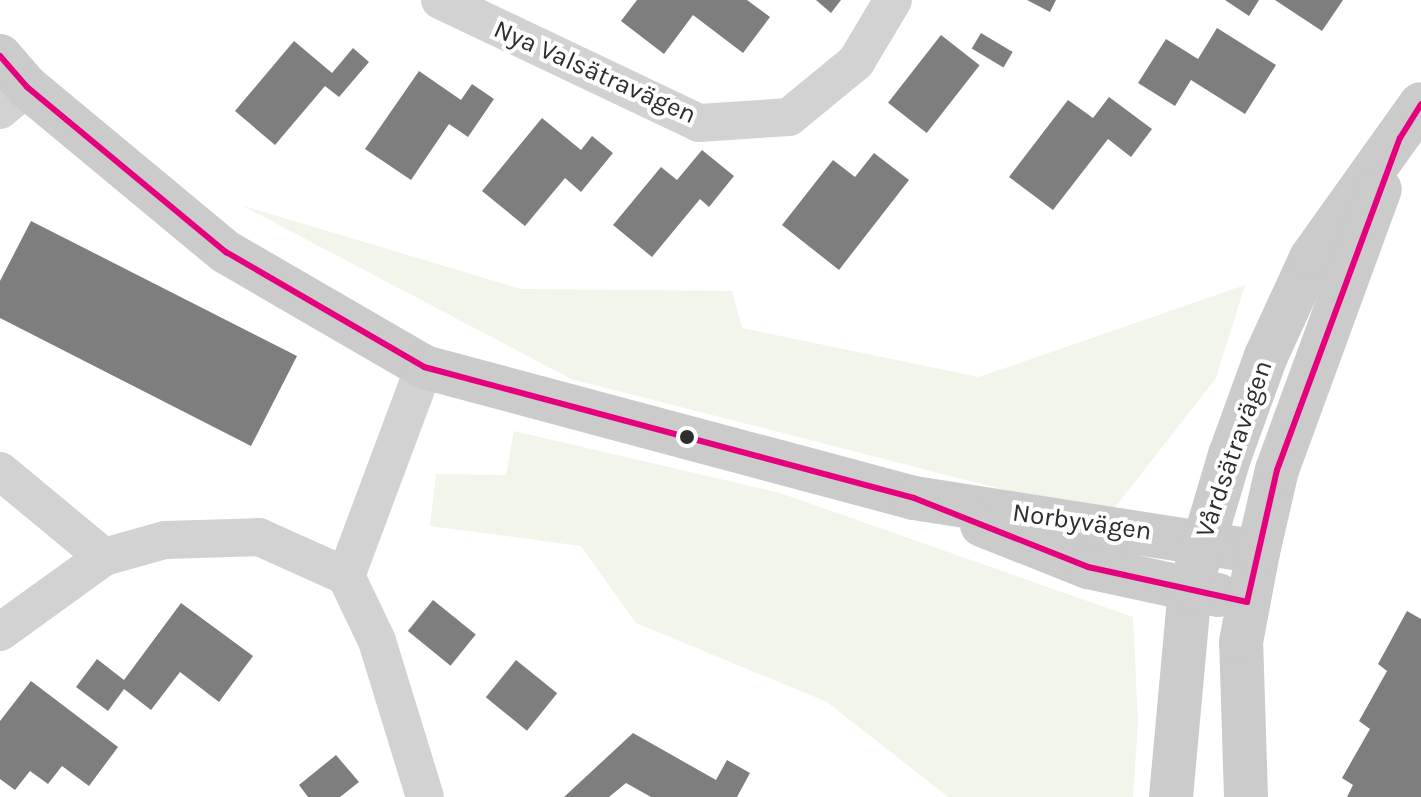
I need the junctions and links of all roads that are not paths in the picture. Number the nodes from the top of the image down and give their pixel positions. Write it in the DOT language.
graph roads {
  1 [pos="440,0"];
  2 [pos="893,0"];
  3 [pos="9,84"];
  4 [pos="1410,121"];
  5 [pos="424,367"];
  6 [pos="0,471"];
  7 [pos="914,498"];
  8 [pos="1202,540"];
  9 [pos="1258,552"];
  10 [pos="104,557"];
  11 [pos="346,576"];
  12 [pos="1190,589"];
  13 [pos="1247,602"];
  14 [pos="0,632"];
  15 [pos="425,797"];
  16 [pos="1171,797"];
  17 [pos="1246,797"];
  1 -- 2 [label="street, Nya Valsätravägen"];
  3 -- 5 [label="street, Norbyvägen"];
  4 -- 8 [label="street, Vårdsätravägen"];
  4 -- 9 [label="street, Vårdsätravägen"];
  5 -- 7 [label="street, Norbyvägen"];
  5 -- 11 [label="street"];
  6 -- 10 [label="street"];
  7 -- 8 [label="street, Norbyvägen"];
  7 -- 12 [label="street, Norbyvägen"];
  8 -- 9 [label="street, Norbyvägen"];
  8 -- 12 [label="street, Vårdsätravägen"];
  9 -- 13 [label="street, Vårdsätravägen"];
  10 -- 11 [label="street"];
  10 -- 14 [label="street"];
  11 -- 15 [label="street"];
  12 -- 13 [label="street, Norbyvägen"];
  12 -- 16 [label="street, Vårdsätravägen"];
  13 -- 17 [label="street, Vårdsätravägen"];
}
